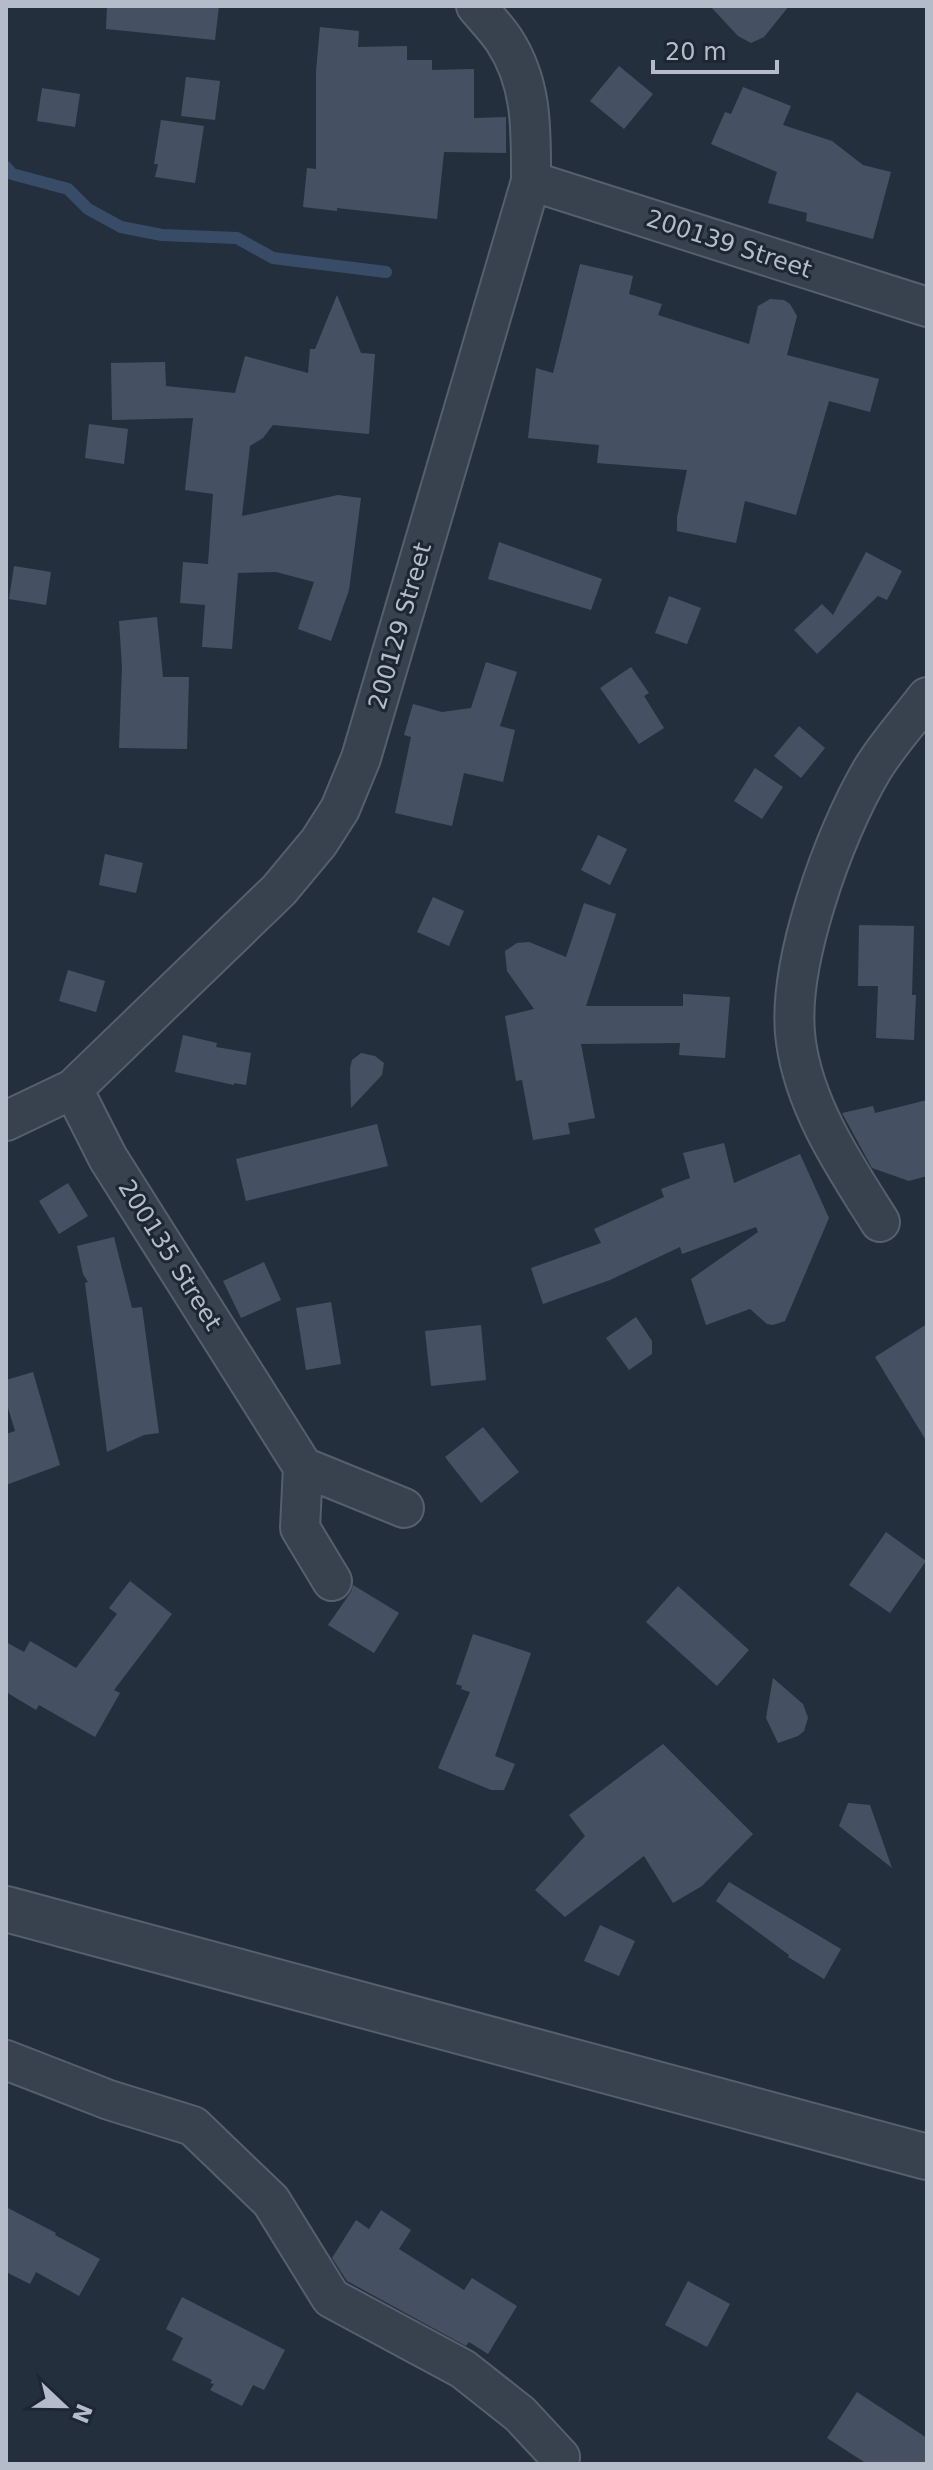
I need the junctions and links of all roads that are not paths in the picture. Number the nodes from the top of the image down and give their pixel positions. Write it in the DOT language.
graph roads {
  1 [pos="476,6"];
  2 [pos="531,181"];
  3 [pos="927,307"];
  4 [pos="927,697"];
  5 [pos="73,1089"];
  6 [pos="6,1121"];
  7 [pos="880,1222"];
  8 [pos="303,1467"];
  9 [pos="404,1508"];
  10 [pos="332,1581"];
  11 [pos="6,1909"];
  12 [pos="6,2060"];
  13 [pos="927,2157"];
  14 [pos="559,2464"];
  1 -- 2 [label="street, 200129 Street"];
  2 -- 3 [label="street, 200139 Street"];
  2 -- 5 [label="street, 200129 Street"];
  4 -- 7 [label="street"];
  5 -- 6 [label="street, 200129 Street"];
  5 -- 8 [label="street, 200135 Street"];
  8 -- 9 [label="street"];
  8 -- 10 [label="street"];
  11 -- 13 [label="street"];
  12 -- 14 [label="street"];
}
